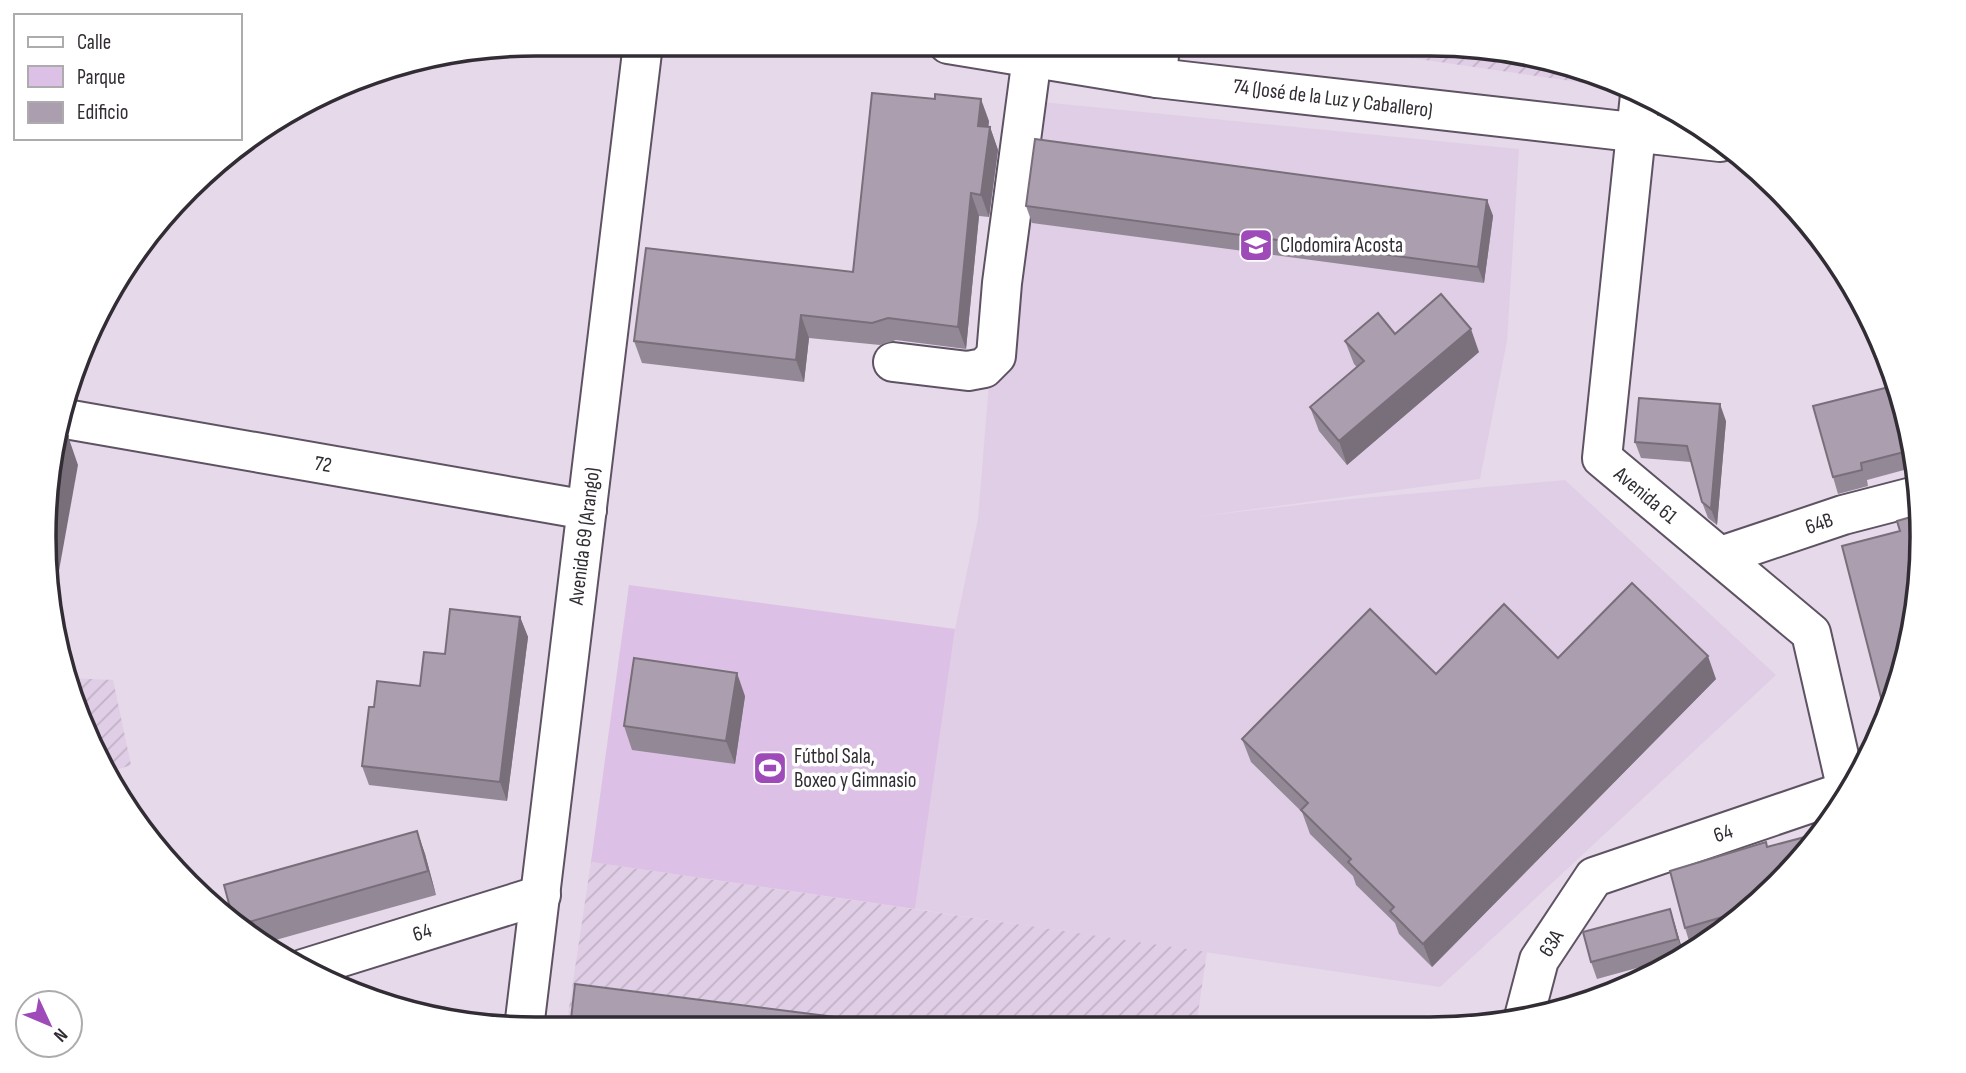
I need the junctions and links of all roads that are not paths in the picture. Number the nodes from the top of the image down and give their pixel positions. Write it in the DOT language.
graph roads {
  1 [pos="642,56"];
  2 [pos="1026,56"];
  3 [pos="1032,57"];
  4 [pos="1158,61"];
  5 [pos="1639,105"];
  6 [pos="1637,134"];
  7 [pos="1701,140"];
  8 [pos="893,362"];
  9 [pos="70,420"];
  10 [pos="1908,498"];
  11 [pos="587,510"];
  12 [pos="1721,556"];
  13 [pos="1846,777"];
  14 [pos="1833,796"];
  15 [pos="1594,877"];
  16 [pos="541,894"];
  17 [pos="318,964"];
  18 [pos="1527,1007"];
  19 [pos="525,1017"];
  1 -- 11 [label="street, Avenida 69 (Arango)"];
  2 -- 3 [label="street, 74 (José de la Luz y Caballero)"];
  3 -- 4 [label="street, 74 (José de la Luz y Caballero)"];
  3 -- 8 [label="street"];
  4 -- 6 [label="street, 74 (José de la Luz y Caballero)"];
  5 -- 6 [label="street, Avenida 61"];
  6 -- 7 [label="street, 74 (José de la Luz y Caballero)"];
  6 -- 12 [label="street, Avenida 61"];
  9 -- 11 [label="street, 72"];
  10 -- 12 [label="street, 64B"];
  11 -- 16 [label="street, Avenida 69 (Arango)"];
  12 -- 13 [label="street, Avenida 61"];
  14 -- 15 [label="street, 64"];
  15 -- 18 [label="street, 63A"];
  16 -- 17 [label="street, 64"];
  16 -- 19 [label="street, Avenida 69 (Arango)"];
}
